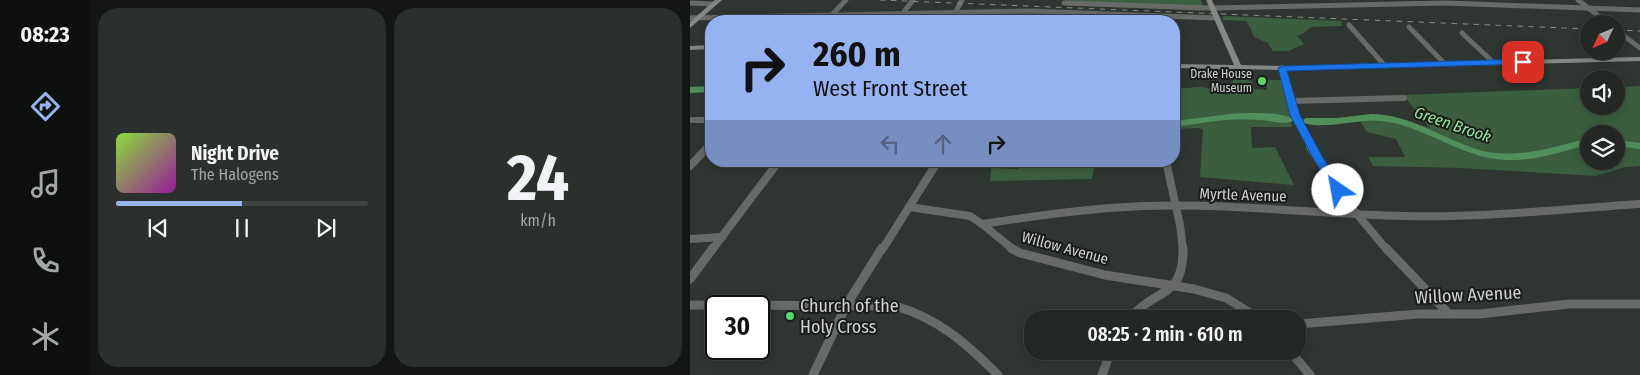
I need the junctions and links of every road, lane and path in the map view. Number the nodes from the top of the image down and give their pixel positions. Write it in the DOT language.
graph roads {
  1 [pos="846,0"];
  2 [pos="913,0"];
  3 [pos="962,0"];
  4 [pos="1209,0"];
  5 [pos="1403,0"];
  6 [pos="1578,0"];
  7 [pos="1064,1"];
  8 [pos="1444,1"];
  9 [pos="716,2"];
  10 [pos="1410,2"];
  11 [pos="690,3"];
  12 [pos="1212,8"];
  13 [pos="1588,8"];
  14 [pos="1640,10"];
  15 [pos="1062,12"];
  16 [pos="956,13"];
  17 [pos="903,14"];
  18 [pos="1108,14"];
  19 [pos="832,15"];
  20 [pos="1061,15"];
  21 [pos="1135,15"];
  22 [pos="1597,15"];
  23 [pos="1180,17"];
  24 [pos="693,18"];
  25 [pos="1216,18"];
  26 [pos="1349,25"];
  27 [pos="690,26"];
  28 [pos="1409,27"];
  29 [pos="1462,34"];
  30 [pos="1625,37"];
  31 [pos="690,48"];
  32 [pos="705,48"];
  33 [pos="1640,48"];
  34 [pos="1640,59"];
  35 [pos="1494,63"];
  36 [pos="1444,64"];
  37 [pos="1180,66"];
  38 [pos="1385,66"];
  39 [pos="1239,68"];
  40 [pos="1282,68"];
  41 [pos="1404,98"];
  42 [pos="1291,101"];
  43 [pos="690,120"];
  44 [pos="705,120"];
  45 [pos="705,150"];
  46 [pos="690,166"];
  47 [pos="774,167"];
  48 [pos="934,167"];
  49 [pos="1167,167"];
  50 [pos="1640,204"];
  51 [pos="909,207"];
  52 [pos="1175,207"];
  53 [pos="1357,214"];
  54 [pos="982,224"];
  55 [pos="722,237"];
  56 [pos="690,239"];
  57 [pos="690,279"];
  58 [pos="1173,287"];
  59 [pos="847,304"];
  60 [pos="1640,304"];
  61 [pos="690,305"];
  62 [pos="1139,310"];
  63 [pos="1245,310"];
  64 [pos="1449,314"];
  65 [pos="1306,323"];
  66 [pos="1108,360"];
  67 [pos="1298,360"];
  68 [pos="813,375"];
  69 [pos="998,375"];
  70 [pos="1102,375"];
  71 [pos="1310,375"];
  1 -- 19 [label="street"];
  2 -- 17 [label="street"];
  3 -- 16 [label="street"];
  4 -- 12 [label="main road"];
  5 -- 10 [label="street"];
  6 -- 13 [label="street"];
  7 -- 12 [label="street"];
  7 -- 15 [label="street"];
  8 -- 10 [label="street"];
  8 -- 13 [label="street"];
  9 -- 11 [label="street"];
  9 -- 24 [label="main road"];
  10 -- 12 [label="street"];
  12 -- 25 [label="main road"];
  13 -- 14 [label="street"];
  13 -- 22 [label="street"];
  15 -- 16 [label="street"];
  15 -- 18 [label="street"];
  15 -- 20 [label="street"];
  16 -- 17 [label="street"];
  17 -- 19 [label="street"];
  18 -- 21 [label="street"];
  23 -- 25 [label="street"];
  24 -- 27 [label="main road"];
  25 -- 39 [label="main road"];
  26 -- 38 [label="street"];
  28 -- 36 [label="street"];
  29 -- 35 [label="street"];
  30 -- 33 [label="street"];
  31 -- 32 [label="main road"];
  34 -- 35 [label="main road"];
  35 -- 36 [label="main road"];
  36 -- 38 [label="main road"];
  37 -- 39 [label="main road"];
  38 -- 40 [label="main road"];
  39 -- 40 [label="main road"];
  40 -- 42 [label="street"];
  41 -- 42 [label="street"];
  42 -- 53 [label="street"];
  43 -- 44 [label="street"];
  45 -- 46 [label="street"];
  47 -- 55 [label="street"];
  48 -- 51 [label="street"];
  49 -- 52 [label="street"];
  50 -- 53 [label="street, Myrtle Avenue"];
  51 -- 54 [label="street"];
  51 -- 59 [label="street"];
  52 -- 53 [label="street, Myrtle Avenue"];
  52 -- 54 [label="street, Myrtle Avenue"];
  52 -- 58 [label="street"];
  53 -- 64 [label="street"];
  54 -- 58 [label="street, Willow Avenue"];
  55 -- 56 [label="street"];
  55 -- 57 [label="street"];
  58 -- 62 [label="street"];
  58 -- 63 [label="street, Willow Avenue"];
  59 -- 61 [label="street"];
  59 -- 68 [label="street"];
  59 -- 69 [label="street"];
  60 -- 64 [label="street, Willow Avenue"];
  64 -- 65 [label="street, Willow Avenue"];
  66 -- 70 [label="street"];
  67 -- 71 [label="street"];
}
